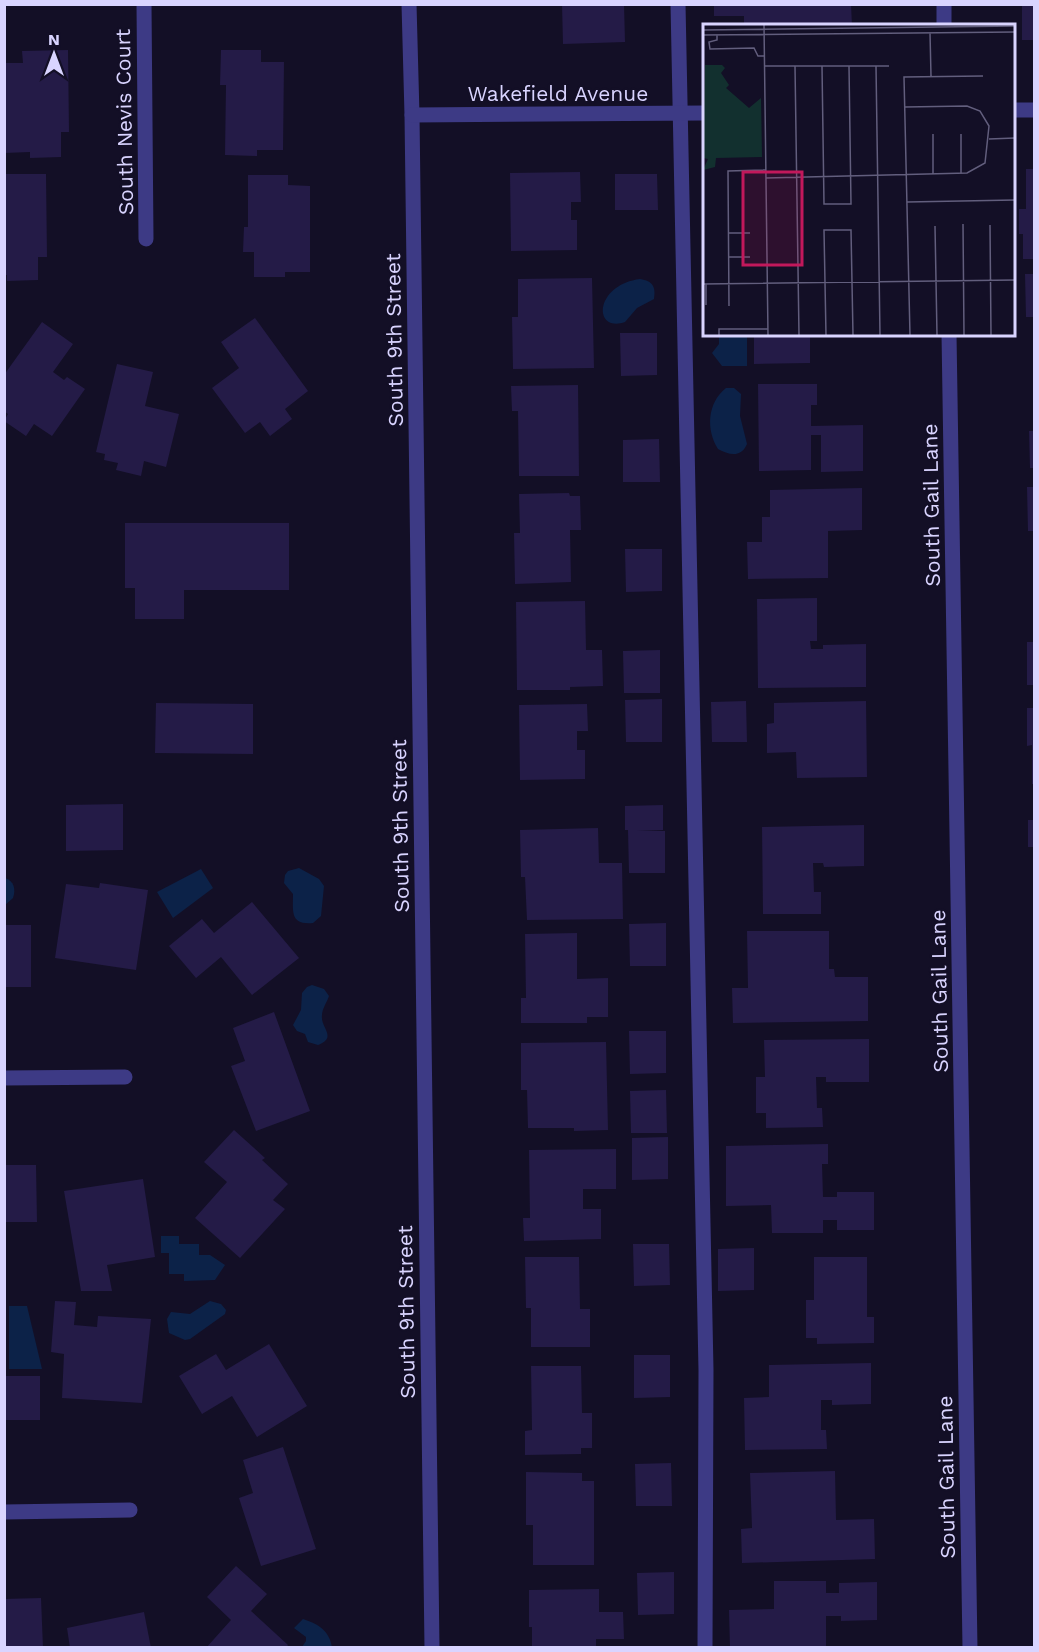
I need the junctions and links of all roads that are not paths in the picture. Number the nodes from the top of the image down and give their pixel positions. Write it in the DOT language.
graph roads {
  1 [pos="144,4"];
  2 [pos="409,4"];
  3 [pos="678,4"];
  4 [pos="944,4"];
  5 [pos="944,24"];
  6 [pos="1015,110"];
  7 [pos="1035,110"];
  8 [pos="703,113"];
  9 [pos="679,114"];
  10 [pos="412,115"];
  11 [pos="146,239"];
  12 [pos="949,336"];
  13 [pos="125,1077"];
  14 [pos="4,1078"];
  15 [pos="130,1510"];
  16 [pos="4,1512"];
  17 [pos="432,1647"];
  18 [pos="705,1647"];
  19 [pos="970,1647"];
  1 -- 11 [label="street, South Nevis Court"];
  2 -- 10 [label="street, South 9th Street"];
  3 -- 9 [label="street"];
  4 -- 5 [label="street"];
  6 -- 7 [label="street"];
  8 -- 9 [label="street, Wakefield Avenue"];
  9 -- 10 [label="street, Wakefield Avenue"];
  9 -- 18 [label="street"];
  10 -- 17 [label="street, South 9th Street"];
  12 -- 19 [label="street, South Gail Lane"];
  13 -- 14 [label="street"];
  15 -- 16 [label="street"];
}
